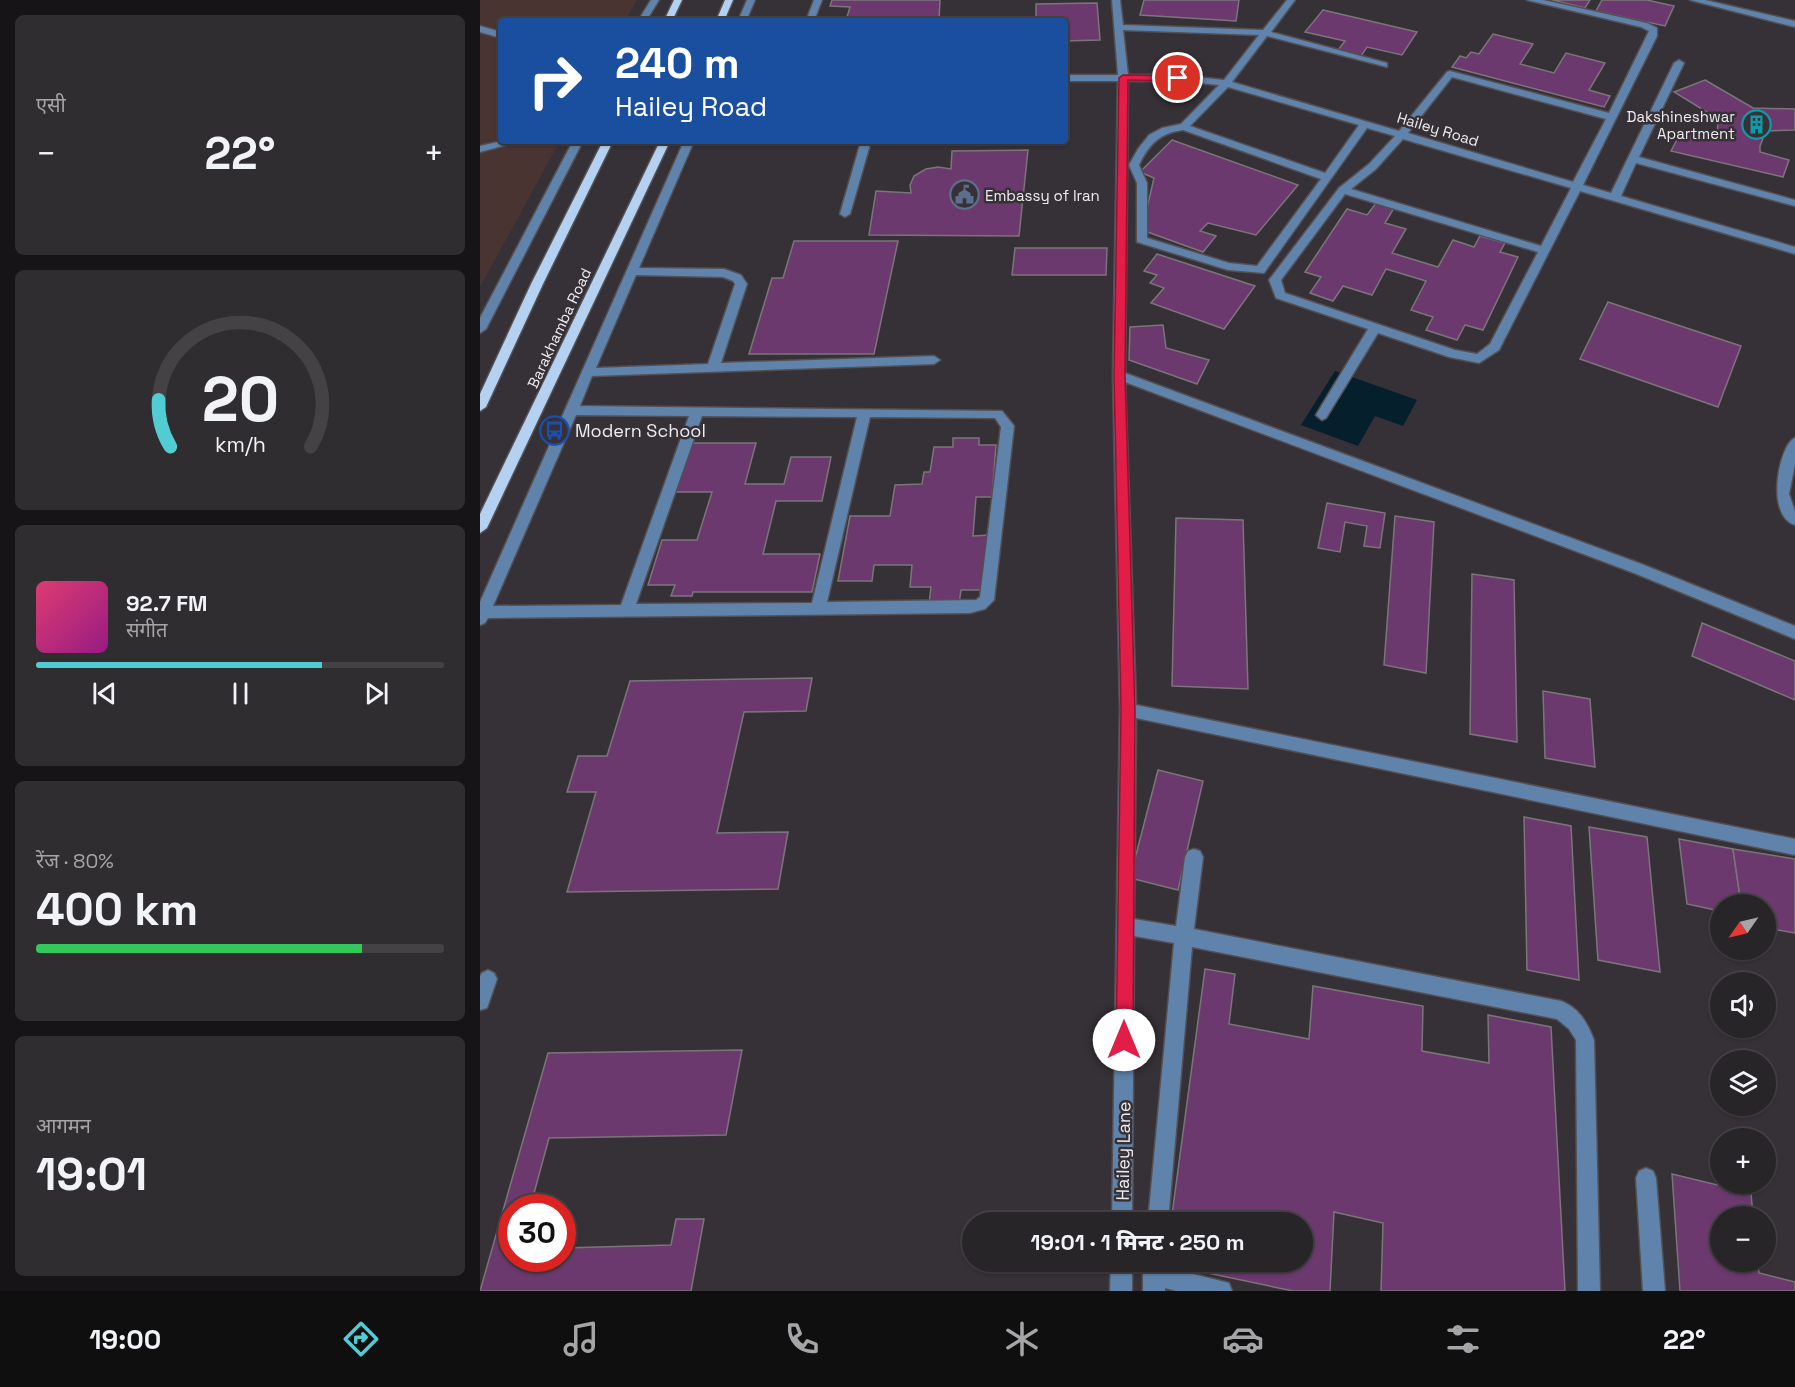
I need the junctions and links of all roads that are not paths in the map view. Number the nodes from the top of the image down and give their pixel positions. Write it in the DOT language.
graph roads {
  1 [pos="655,0"];
  2 [pos="678,0"];
  3 [pos="729,0"];
  4 [pos="751,0"];
  5 [pos="818,0"];
  6 [pos="1116,0"];
  7 [pos="1291,0"];
  8 [pos="1531,0"];
  9 [pos="1694,0"];
  10 [pos="644,18"];
  11 [pos="669,18"];
  12 [pos="721,18"];
  13 [pos="743,18"];
  14 [pos="811,18"];
  15 [pos="1795,24"];
  16 [pos="1118,27"];
  17 [pos="480,28"];
  18 [pos="1265,33"];
  19 [pos="498,34"];
  20 [pos="1679,63"];
  21 [pos="1384,65"];
  22 [pos="1068,78"];
  23 [pos="1123,78"];
  24 [pos="1226,82"];
  25 [pos="1611,117"];
  26 [pos="1366,123"];
  27 [pos="1184,127"];
  28 [pos="1401,134"];
  29 [pos="502,144"];
  30 [pos="572,144"];
  31 [pos="607,144"];
  32 [pos="664,144"];
  33 [pos="688,144"];
  34 [pos="865,144"];
  35 [pos="480,149"];
  36 [pos="1633,159"];
  37 [pos="1326,177"];
  38 [pos="1577,186"];
  39 [pos="1343,190"];
  40 [pos="1615,197"];
  41 [pos="1795,203"];
  42 [pos="846,214"];
  43 [pos="1794,249"];
  44 [pos="1544,250"];
  45 [pos="633,271"];
  46 [pos="1375,327"];
  47 [pos="480,329"];
  48 [pos="934,360"];
  49 [pos="713,368"];
  50 [pos="588,372"];
  51 [pos="1119,375"];
  52 [pos="480,407"];
  53 [pos="571,410"];
  54 [pos="697,412"];
  55 [pos="864,414"];
  56 [pos="1322,415"];
  57 [pos="1795,443"];
  58 [pos="1795,520"];
  59 [pos="480,528"];
  60 [pos="818,609"];
  61 [pos="626,610"];
  62 [pos="482,616"];
  63 [pos="1795,633"];
  64 [pos="1128,710"];
  65 [pos="1795,847"];
  66 [pos="1194,857"];
  67 [pos="1126,926"];
  68 [pos="1184,936"];
  69 [pos="488,979"];
  70 [pos="480,1001"];
  71 [pos="1646,1178"];
  72 [pos="1122,1212"];
  73 [pos="1159,1212"];
  74 [pos="1122,1272"];
  75 [pos="1154,1276"];
  76 [pos="1121,1291"];
  77 [pos="1221,1291"];
  78 [pos="1589,1291"];
  79 [pos="1654,1291"];
  1 -- 10 [label="street"];
  2 -- 11 [label="main road"];
  3 -- 12 [label="main road"];
  4 -- 13 [label="street"];
  5 -- 14 [label="street"];
  6 -- 16 [label="street, Hailey Lane"];
  7 -- 18 [label="street"];
  8 -- 25 [label="street"];
  9 -- 15 [label="street"];
  16 -- 18 [label="street"];
  16 -- 23 [label="street, Hailey Lane"];
  17 -- 19 [label="street"];
  18 -- 21 [label="street"];
  18 -- 24 [label="street"];
  20 -- 36 [label="street"];
  22 -- 23 [label="street, Hailey Road"];
  23 -- 24 [label="street, Hailey Road"];
  23 -- 51 [label="street, Hailey Lane"];
  24 -- 26 [label="street, Hailey Road"];
  24 -- 27 [label="street"];
  25 -- 28 [label="street"];
  25 -- 38 [label="street"];
  26 -- 28 [label="street, Hailey Road"];
  26 -- 37 [label="street"];
  27 -- 37 [label="street"];
  27 -- 37 [label="street"];
  28 -- 38 [label="street, Hailey Road"];
  28 -- 39 [label="street"];
  29 -- 35 [label="street"];
  30 -- 47 [label="street"];
  31 -- 52 [label="main road"];
  32 -- 59 [label="main road, Barakhamba Road"];
  33 -- 45 [label="street"];
  34 -- 42 [label="street"];
  36 -- 40 [label="street"];
  36 -- 41 [label="street"];
  38 -- 40 [label="street, Hailey Road"];
  38 -- 44 [label="street"];
  39 -- 44 [label="street"];
  39 -- 46 [label="street"];
  40 -- 43 [label="street, Hailey Road"];
  44 -- 46 [label="street"];
  45 -- 49 [label="street"];
  45 -- 50 [label="street"];
  46 -- 56 [label="street"];
  48 -- 49 [label="street"];
  49 -- 50 [label="street"];
  50 -- 53 [label="street"];
  51 -- 63 [label="street"];
  51 -- 64 [label="street, Hailey Lane"];
  53 -- 54 [label="street"];
  53 -- 62 [label="street"];
  54 -- 55 [label="street"];
  54 -- 61 [label="street"];
  55 -- 60 [label="street"];
  55 -- 60 [label="street"];
  57 -- 58 [label="street"];
  60 -- 61 [label="street"];
  61 -- 62 [label="street"];
  64 -- 65 [label="street"];
  64 -- 67 [label="street, Hailey Lane"];
  66 -- 68 [label="street"];
  67 -- 68 [label="street"];
  67 -- 72 [label="street, Hailey Lane"];
  68 -- 73 [label="street"];
  68 -- 78 [label="street"];
  69 -- 70 [label="street"];
  71 -- 79 [label="street"];
  74 -- 76 [label="street"];
  75 -- 77 [label="street"];
}
